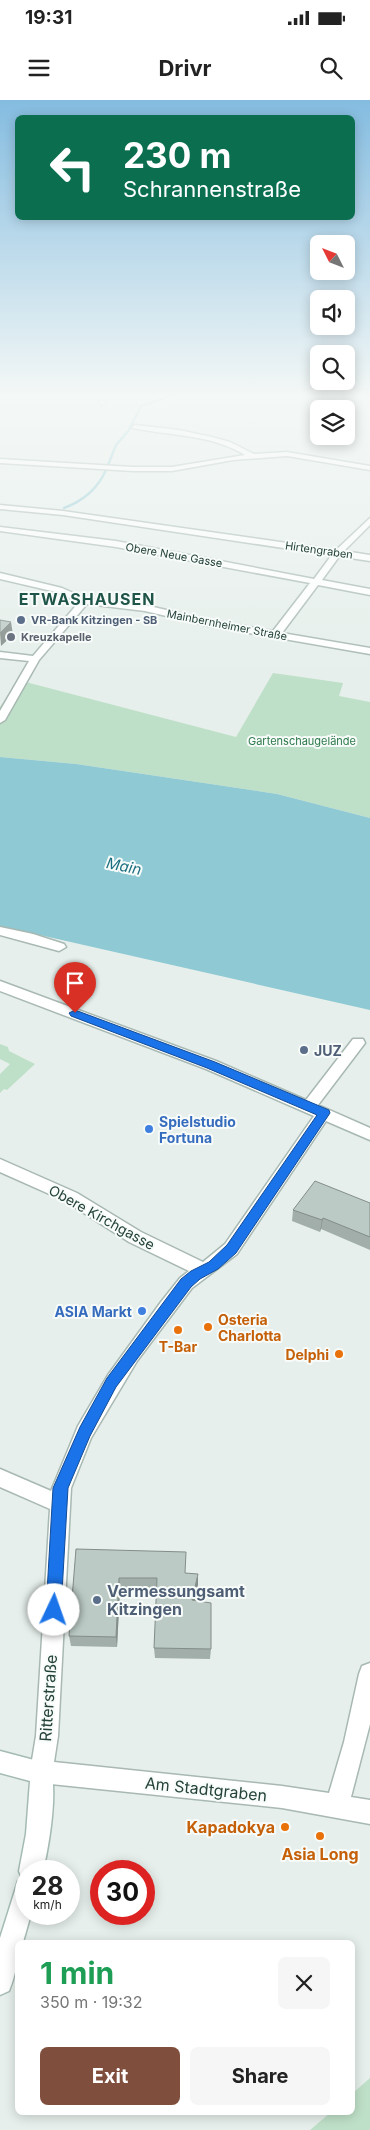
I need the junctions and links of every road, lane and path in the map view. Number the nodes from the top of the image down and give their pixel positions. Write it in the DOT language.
graph roads {
  1 [pos="0,507"];
  2 [pos="370,520"];
  3 [pos="0,529"];
  4 [pos="336,554"];
  5 [pos="370,558"];
  6 [pos="0,576"];
  7 [pos="317,581"];
  8 [pos="370,592"];
  9 [pos="85,601"];
  10 [pos="275,634"];
  11 [pos="370,651"];
  12 [pos="0,655"];
  13 [pos="35,659"];
  14 [pos="0,720"];
  15 [pos="0,931"];
  16 [pos="59,947"];
  17 [pos="0,986"];
  18 [pos="358,1043"];
  19 [pos="309,1107"];
  20 [pos="324,1113"];
  21 [pos="370,1134"];
  22 [pos="0,1165"];
  23 [pos="204,1270"];
  24 [pos="0,1478"];
  25 [pos="60,1504"];
  26 [pos="370,1674"];
  27 [pos="0,1762"];
  28 [pos="41,1772"];
  29 [pos="337,1805"];
  30 [pos="370,1812"];
  31 [pos="34,1860"];
  32 [pos="16,1925"];
  33 [pos="0,1982"];
  1 -- 4 [label="street, Hirtengraben"];
  2 -- 4 [label="street"];
  3 -- 7 [label="street, Obere Neue Gasse"];
  4 -- 5 [label="street, Hirtengraben"];
  4 -- 7 [label="street"];
  6 -- 9 [label="street, Mainbernheimer Straße"];
  7 -- 8 [label="street, Obere Neue Gasse"];
  7 -- 10 [label="street"];
  9 -- 10 [label="street, Mainbernheimer Straße"];
  9 -- 13 [label="street"];
  10 -- 11 [label="street, Mainbernheimer Straße"];
  12 -- 13 [label="street"];
  13 -- 14 [label="street"];
  15 -- 16 [label="street"];
  17 -- 19 [label="street"];
  18 -- 19 [label="street"];
  19 -- 20 [label="street"];
  20 -- 21 [label="street"];
  20 -- 23 [label="street, Ritterstraße"];
  22 -- 23 [label="street, Obere Kirchgasse"];
  23 -- 25 [label="street, Ritterstraße"];
  24 -- 25 [label="street"];
  25 -- 28 [label="street, Ritterstraße"];
  26 -- 29 [label="street"];
  27 -- 28 [label="street, Am Stadtgraben"];
  28 -- 29 [label="street, Am Stadtgraben"];
  28 -- 31 [label="street, Ritterstraße"];
  29 -- 30 [label="street, Am Stadtgraben"];
  32 -- 33 [label="street"];
}
